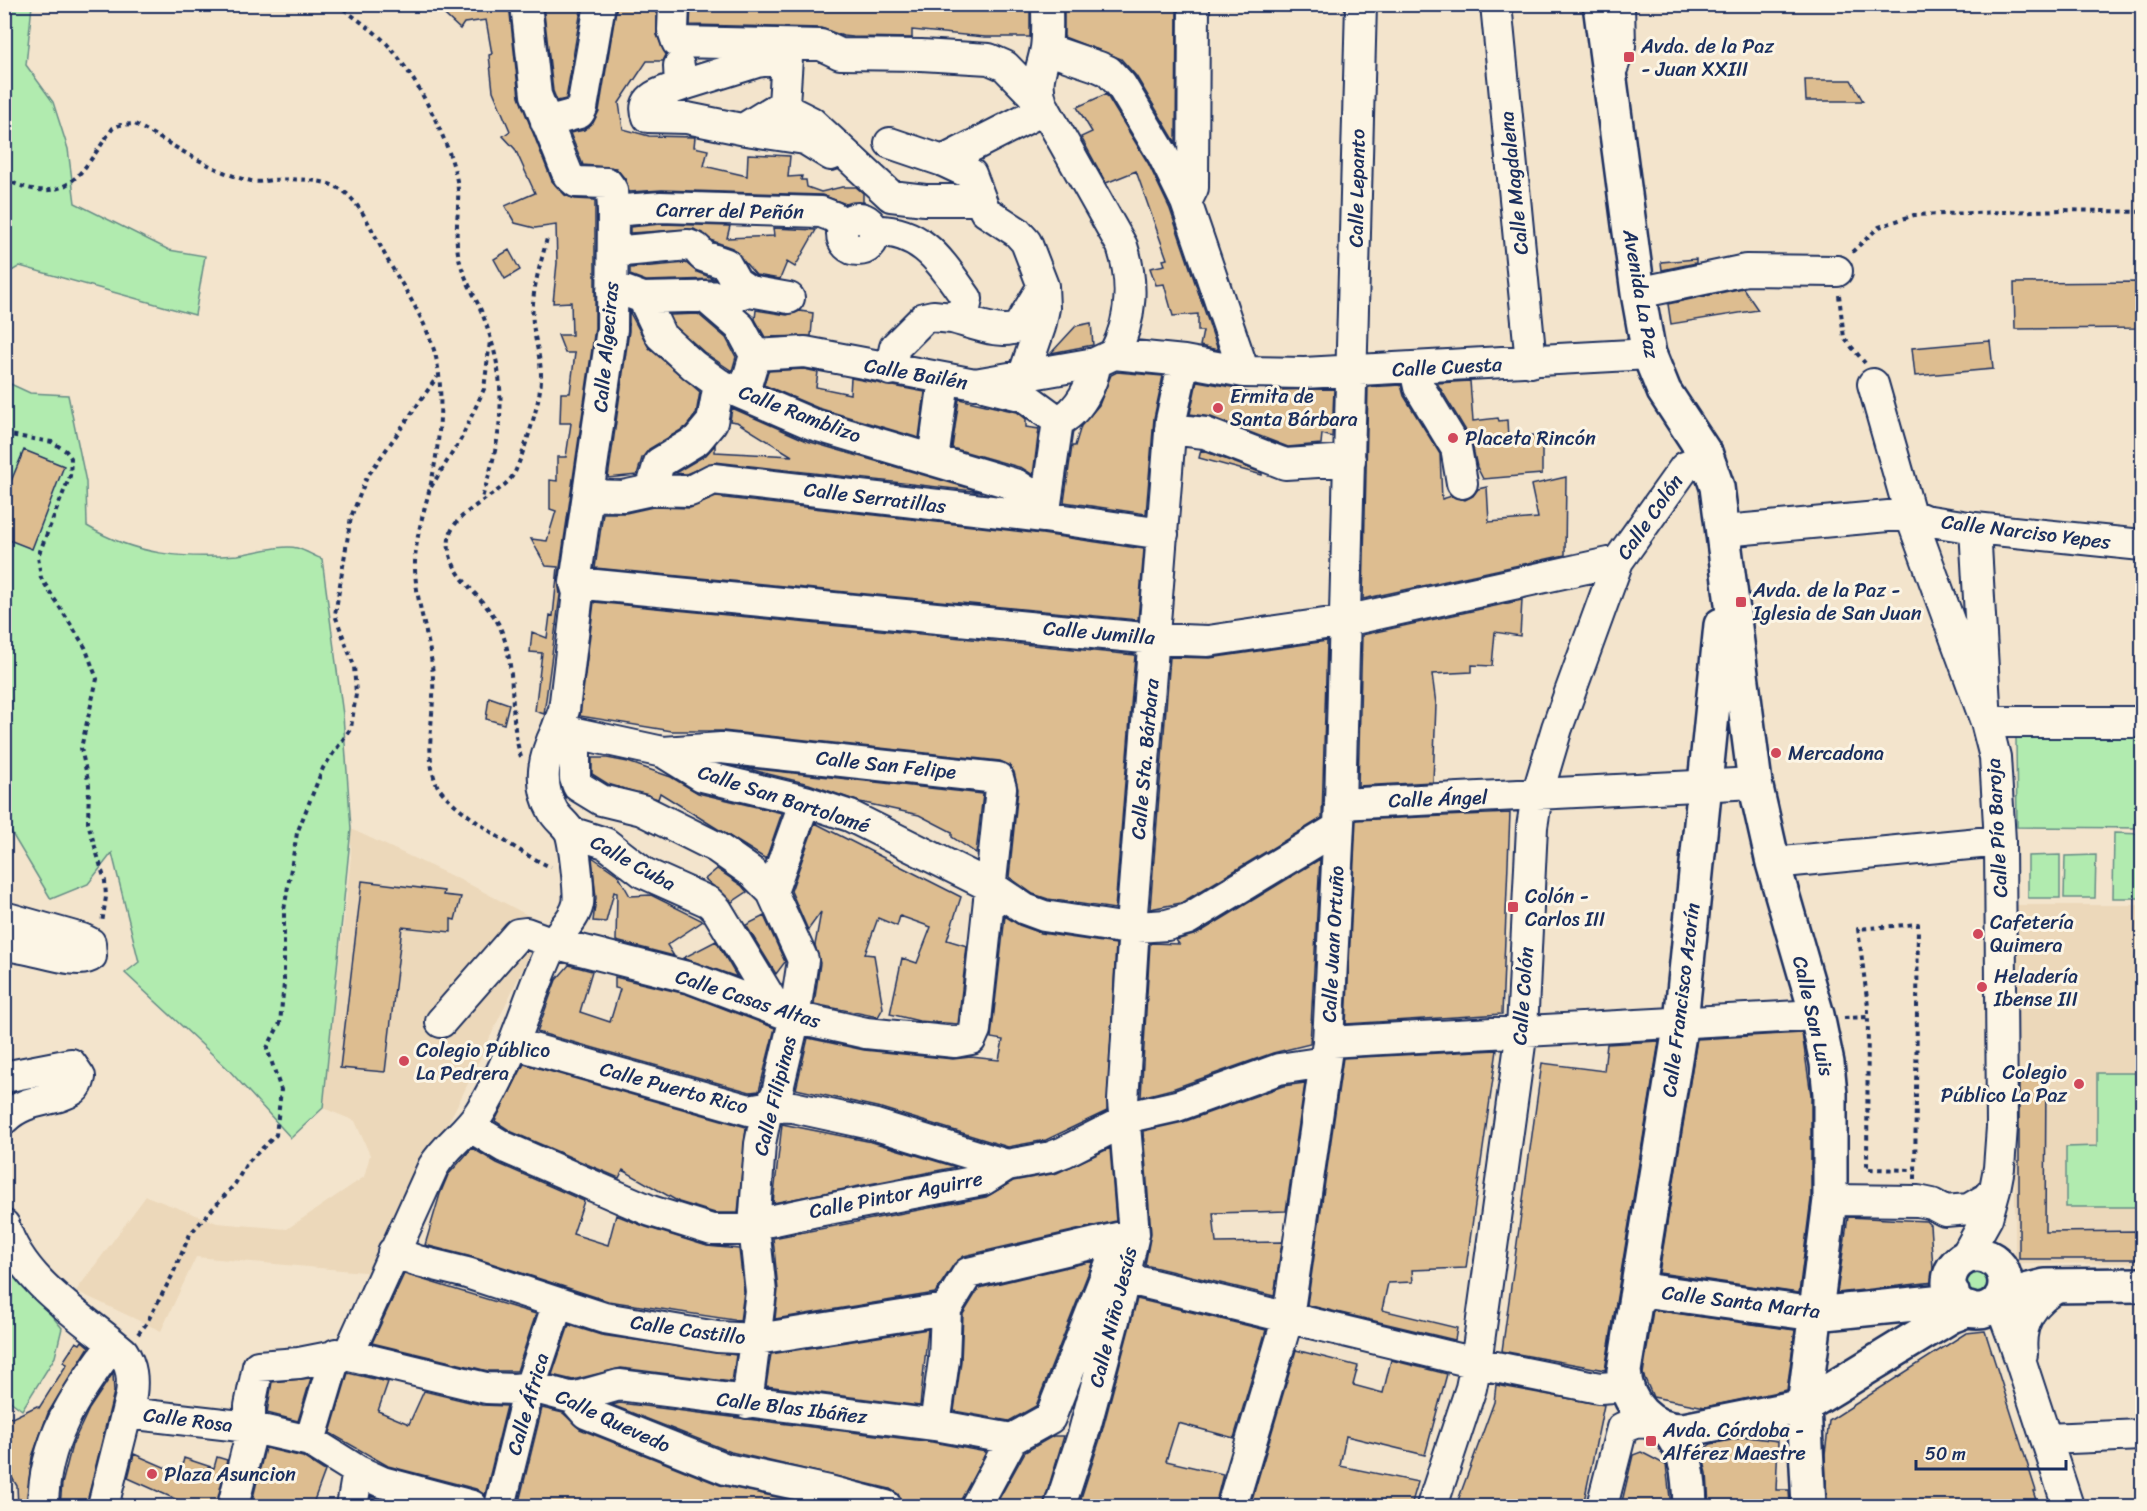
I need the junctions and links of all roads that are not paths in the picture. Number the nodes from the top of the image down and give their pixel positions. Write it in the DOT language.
graph roads {
  1 [pos="526,4"];
  2 [pos="600,4"];
  3 [pos="674,4"];
  4 [pos="1047,4"];
  5 [pos="1194,4"];
  6 [pos="1361,4"];
  7 [pos="1496,4"];
  8 [pos="1600,4"];
  9 [pos="1619,4"];
  10 [pos="677,42"];
  11 [pos="1046,49"];
  12 [pos="840,54"];
  13 [pos="787,58"];
  14 [pos="1608,77"];
  15 [pos="680,86"];
  16 [pos="784,104"];
  17 [pos="1044,106"];
  18 [pos="546,122"];
  19 [pos="746,130"];
  20 [pos="890,143"];
  21 [pos="943,161"];
  22 [pos="868,172"];
  23 [pos="979,200"];
  24 [pos="1186,202"];
  25 [pos="613,212"];
  26 [pos="613,252"];
  27 [pos="1837,271"];
  28 [pos="1043,286"];
  29 [pos="612,291"];
  30 [pos="749,291"];
  31 [pos="1638,292"];
  32 [pos="704,296"];
  33 [pos="643,298"];
  34 [pos="789,298"];
  35 [pos="952,318"];
  36 [pos="1649,354"];
  37 [pos="755,355"];
  38 [pos="1104,358"];
  39 [pos="1185,361"];
  40 [pos="1532,362"];
  41 [pos="1415,369"];
  42 [pos="890,370"];
  43 [pos="1244,372"];
  44 [pos="1353,372"];
  45 [pos="1023,377"];
  46 [pos="944,380"];
  47 [pos="975,384"];
  48 [pos="1873,384"];
  49 [pos="731,388"];
  50 [pos="1678,414"];
  51 [pos="1058,421"];
  52 [pos="1170,429"];
  53 [pos="933,460"];
  54 [pos="1350,460"];
  55 [pos="1711,465"];
  56 [pos="1673,482"];
  57 [pos="1462,483"];
  58 [pos="651,490"];
  59 [pos="589,495"];
  60 [pos="1910,514"];
  61 [pos="1044,517"];
  62 [pos="1975,528"];
  63 [pos="1724,531"];
  64 [pos="1163,534"];
  65 [pos="2142,545"];
  66 [pos="1618,561"];
  67 [pos="1727,566"];
  68 [pos="575,583"];
  69 [pos="1345,621"];
  70 [pos="1154,639"];
  71 [pos="1986,722"];
  72 [pos="2142,723"];
  73 [pos="566,731"];
  74 [pos="663,752"];
  75 [pos="1755,783"];
  76 [pos="1705,786"];
  77 [pos="1537,795"];
  78 [pos="805,801"];
  79 [pos="1339,816"];
  80 [pos="570,832"];
  81 [pos="2000,842"];
  82 [pos="1773,862"];
  83 [pos="992,887"];
  84 [pos="772,892"];
  85 [pos="4,917"];
  86 [pos="1134,926"];
  87 [pos="553,943"];
  88 [pos="4,946"];
  89 [pos="786,1014"];
  90 [pos="1816,1014"];
  91 [pos="441,1022"];
  92 [pos="1681,1022"];
  93 [pos="1522,1030"];
  94 [pos="515,1044"];
  95 [pos="1326,1052"];
  96 [pos="4,1077"];
  97 [pos="771,1106"];
  98 [pos="4,1119"];
  99 [pos="1124,1124"];
  100 [pos="469,1126"];
  101 [pos="1007,1165"];
  102 [pos="1995,1189"];
  103 [pos="1830,1200"];
  104 [pos="1945,1211"];
  105 [pos="4,1225"];
  106 [pos="754,1227"];
  107 [pos="393,1252"];
  108 [pos="1129,1255"];
  109 [pos="1979,1280"];
  110 [pos="2053,1285"];
  111 [pos="2142,1285"];
  112 [pos="1636,1297"];
  113 [pos="558,1303"];
  114 [pos="946,1309"];
  115 [pos="1815,1314"];
  116 [pos="1288,1317"];
  117 [pos="757,1340"];
  118 [pos="118,1348"];
  119 [pos="342,1354"];
  120 [pos="1476,1363"];
  121 [pos="2025,1372"];
  122 [pos="1612,1385"];
  123 [pos="532,1387"];
  124 [pos="573,1398"];
  125 [pos="747,1403"];
  126 [pos="1804,1406"];
  127 [pos="127,1413"];
  128 [pos="935,1425"];
  129 [pos="1660,1426"];
  130 [pos="249,1427"];
  131 [pos="2142,1435"];
  132 [pos="1618,1438"];
  133 [pos="2046,1439"];
  134 [pos="1012,1440"];
  135 [pos="310,1441"];
  136 [pos="358,1471"];
  137 [pos="43,1506"];
  138 [pos="103,1506"];
  139 [pos="233,1506"];
  140 [pos="352,1506"];
  141 [pos="472,1506"];
  142 [pos="500,1506"];
  143 [pos="886,1506"];
  144 [pos="976,1506"];
  145 [pos="1060,1506"];
  146 [pos="1232,1506"];
  147 [pos="1432,1506"];
  148 [pos="1602,1506"];
  149 [pos="1690,1506"];
  150 [pos="1809,1506"];
  151 [pos="2068,1506"];
  1 -- 18 [label="street, Calle Algeciras"];
  2 -- 18 [label="street"];
  3 -- 10 [label="street"];
  4 -- 11 [label="street"];
  5 -- 24 [label="street"];
  6 -- 44 [label="street, Calle Lepanto"];
  7 -- 40 [label="street, Calle Magdalena"];
  8 -- 14 [label="main road, Avenida La Paz"];
  9 -- 14 [label="street, Avenida La Paz"];
  10 -- 12 [label="street"];
  10 -- 15 [label="street"];
  11 -- 17 [label="street"];
  11 -- 24 [label="street"];
  12 -- 13 [label="street"];
  12 -- 17 [label="street"];
  13 -- 15 [label="street"];
  13 -- 16 [label="street"];
  14 -- 31 [label="main road, Avenida La Paz"];
  15 -- 19 [label="street"];
  16 -- 19 [label="street"];
  16 -- 22 [label="street"];
  17 -- 21 [label="street"];
  17 -- 38 [label="street"];
  18 -- 25 [label="street, Calle Algeciras"];
  19 -- 22 [label="street"];
  20 -- 21 [label="street"];
  21 -- 23 [label="street"];
  22 -- 23 [label="street"];
  23 -- 28 [label="street"];
  24 -- 43 [label="street"];
  25 -- 26 [label="street, Calle Algeciras"];
  25 -- 35 [label="street, Carrer del Peñón"];
  26 -- 29 [label="street, Calle Algeciras"];
  26 -- 30 [label="street"];
  27 -- 31 [label="street"];
  28 -- 35 [label="street"];
  28 -- 45 [label="street"];
  29 -- 33 [label="street"];
  29 -- 59 [label="street, Calle Algeciras"];
  30 -- 32 [label="street"];
  30 -- 34 [label="street"];
  31 -- 36 [label="main road, Avenida La Paz"];
  32 -- 33 [label="street"];
  32 -- 37 [label="street"];
  33 -- 49 [label="street, Calle Ramblizo"];
  35 -- 42 [label="street"];
  36 -- 40 [label="street, Calle Cuesta"];
  36 -- 50 [label="main road, Avenida La Paz"];
  37 -- 42 [label="street, Calle Bailén"];
  37 -- 49 [label="street"];
  38 -- 39 [label="street, Calle Bailén"];
  38 -- 45 [label="street, Calle Bailén"];
  38 -- 51 [label="street"];
  39 -- 43 [label="street, Calle Cuesta"];
  39 -- 52 [label="street, Calle Sta. Bárbara"];
  40 -- 41 [label="street, Calle Cuesta"];
  41 -- 44 [label="street, Calle Cuesta"];
  41 -- 57 [label="street"];
  42 -- 46 [label="street, Calle Bailén"];
  43 -- 44 [label="street, Calle Cuesta"];
  44 -- 54 [label="street, Calle Juan Ortuño"];
  45 -- 47 [label="street, Calle Bailén"];
  46 -- 47 [label="street, Calle Bailén"];
  46 -- 53 [label="street"];
  47 -- 51 [label="street"];
  48 -- 60 [label="street, Calle Pío Baroja"];
  49 -- 53 [label="street, Calle Ramblizo"];
  49 -- 58 [label="street"];
  50 -- 55 [label="main road, Avenida La Paz"];
  50 -- 56 [label="street"];
  51 -- 61 [label="street"];
  52 -- 54 [label="street"];
  52 -- 64 [label="street, Calle Sta. Bárbara"];
  53 -- 61 [label="street, Calle Ramblizo"];
  54 -- 69 [label="street, Calle Juan Ortuño"];
  55 -- 56 [label="street, Calle Colón"];
  55 -- 63 [label="main road, Avenida La Paz"];
  56 -- 66 [label="street, Calle Colón"];
  58 -- 59 [label="street, Calle Serratillas"];
  58 -- 61 [label="street, Calle Serratillas"];
  59 -- 68 [label="street, Calle Algeciras"];
  60 -- 62 [label="street, Calle Narciso Yepes"];
  60 -- 63 [label="street"];
  60 -- 71 [label="street, Calle Pío Baroja"];
  61 -- 64 [label="street, Calle Serratillas"];
  62 -- 65 [label="street, Calle Narciso Yepes"];
  62 -- 71 [label="street"];
  63 -- 67 [label="main road, Avenida La Paz"];
  64 -- 70 [label="street, Calle Sta. Bárbara"];
  66 -- 69 [label="street, Calle Jumilla"];
  66 -- 77 [label="street, Calle Colón"];
  67 -- 75 [label="main road, Calle San Luis"];
  67 -- 76 [label="main road, Calle Francisco Azorín"];
  68 -- 70 [label="street, Calle Jumilla"];
  68 -- 73 [label="street, Calle Algeciras"];
  69 -- 70 [label="street, Calle Jumilla"];
  69 -- 79 [label="street, Calle Juan Ortuño"];
  70 -- 86 [label="street, Calle Sta. Bárbara"];
  71 -- 72 [label="street"];
  71 -- 81 [label="street, Calle Pío Baroja"];
  73 -- 74 [label="street, Calle San Bartolomé"];
  73 -- 80 [label="street"];
  73 -- 84 [label="street"];
  74 -- 78 [label="street, Calle San Bartolomé"];
  74 -- 83 [label="street, Calle San Felipe"];
  75 -- 76 [label="street, Calle Ángel"];
  75 -- 82 [label="main road, Calle San Luis"];
  76 -- 77 [label="street, Calle Ángel"];
  76 -- 92 [label="main road, Calle Francisco Azorín"];
  77 -- 79 [label="street, Calle Ángel"];
  77 -- 93 [label="street, Calle Colón"];
  78 -- 83 [label="street, Calle San Bartolomé"];
  78 -- 84 [label="street"];
  79 -- 86 [label="street, Calle San Bartolomé"];
  79 -- 95 [label="street, Calle Juan Ortuño"];
  80 -- 87 [label="street"];
  80 -- 89 [label="street, Calle Cuba"];
  81 -- 82 [label="street"];
  81 -- 102 [label="street, Calle Pío Baroja"];
  82 -- 90 [label="main road, Calle San Luis"];
  83 -- 86 [label="street, Calle San Bartolomé"];
  83 -- 89 [label="street, Calle Casas Altas"];
  84 -- 89 [label="street, Calle Filipinas"];
  85 -- 88 [label="street"];
  86 -- 99 [label="street, Calle Sta. Bárbara"];
  87 -- 89 [label="street, Calle Casas Altas"];
  87 -- 91 [label="street, Calle Casas Altas"];
  87 -- 94 [label="street"];
  89 -- 97 [label="street, Calle Filipinas"];
  90 -- 92 [label="street, Calle Pintor Aguirre"];
  90 -- 103 [label="main road, Calle San Luis"];
  92 -- 93 [label="street, Calle Pintor Aguirre"];
  92 -- 112 [label="main road, Calle Francisco Azorín"];
  93 -- 95 [label="street, Calle Pintor Aguirre"];
  93 -- 120 [label="street, Calle Colón"];
  94 -- 97 [label="street, Calle Puerto Rico"];
  94 -- 100 [label="street"];
  95 -- 99 [label="street, Calle Pintor Aguirre"];
  95 -- 116 [label="street, Calle Juan Ortuño"];
  96 -- 98 [label="street"];
  97 -- 101 [label="street, Calle Puerto Rico"];
  97 -- 106 [label="street, Calle Filipinas"];
  99 -- 101 [label="street, Calle Pintor Aguirre"];
  99 -- 108 [label="street, Calle Niño Jesús"];
  100 -- 106 [label="street, Calle Pintor Aguirre"];
  100 -- 107 [label="street"];
  101 -- 106 [label="street, Calle Pintor Aguirre"];
  102 -- 104 [label="street"];
  102 -- 109 [label="street, Calle Pío Baroja"];
  103 -- 104 [label="street"];
  103 -- 115 [label="main road, Calle San Luis"];
  104 -- 109 [label="street"];
  105 -- 118 [label="street"];
  106 -- 117 [label="street, Calle Filipinas"];
  107 -- 113 [label="street, Calle Castillo"];
  107 -- 119 [label="street"];
  108 -- 114 [label="street"];
  108 -- 116 [label="street"];
  108 -- 134 [label="street"];
  108 -- 145 [label="street, Calle Niño Jesús"];
  109 -- 110 [label="main road"];
  109 -- 115 [label="main road, Calle Santa Marta"];
  109 -- 121 [label="street"];
  109 -- 126 [label="main road"];
  110 -- 111 [label="main road"];
  110 -- 121 [label="street"];
  112 -- 115 [label="main road, Calle Santa Marta"];
  112 -- 122 [label="main road, Calle Francisco Azorín"];
  113 -- 117 [label="street, Calle Castillo"];
  113 -- 123 [label="street, Calle África"];
  114 -- 117 [label="street, Calle Castillo"];
  114 -- 128 [label="street"];
  115 -- 126 [label="main road, Calle San Luis"];
  116 -- 120 [label="street"];
  116 -- 146 [label="street, Calle Juan Ortuño"];
  117 -- 125 [label="street, Calle Filipinas"];
  118 -- 127 [label="street"];
  118 -- 137 [label="street"];
  119 -- 123 [label="street, Calle Quevedo"];
  119 -- 130 [label="street"];
  119 -- 135 [label="street"];
  120 -- 122 [label="street"];
  120 -- 147 [label="street, Calle Colón"];
  121 -- 133 [label="street"];
  122 -- 129 [label="main road"];
  122 -- 132 [label="street"];
  123 -- 124 [label="street, Calle Quevedo"];
  123 -- 142 [label="street, Calle África"];
  124 -- 125 [label="street, Calle Blas Ibáñez"];
  124 -- 143 [label="street, Calle Quevedo"];
  125 -- 128 [label="street, Calle Blas Ibáñez"];
  126 -- 129 [label="main road"];
  126 -- 150 [label="main road, Calle San Luis"];
  127 -- 130 [label="street, Calle Rosa"];
  127 -- 138 [label="street"];
  128 -- 134 [label="street, Calle Blas Ibáñez"];
  129 -- 132 [label="street"];
  129 -- 149 [label="main road"];
  130 -- 135 [label="street, Calle Rosa"];
  130 -- 139 [label="street"];
  131 -- 133 [label="street"];
  132 -- 148 [label="street"];
  133 -- 151 [label="street"];
  134 -- 144 [label="street"];
  135 -- 136 [label="street"];
  136 -- 140 [label="street"];
  136 -- 141 [label="street"];
}
